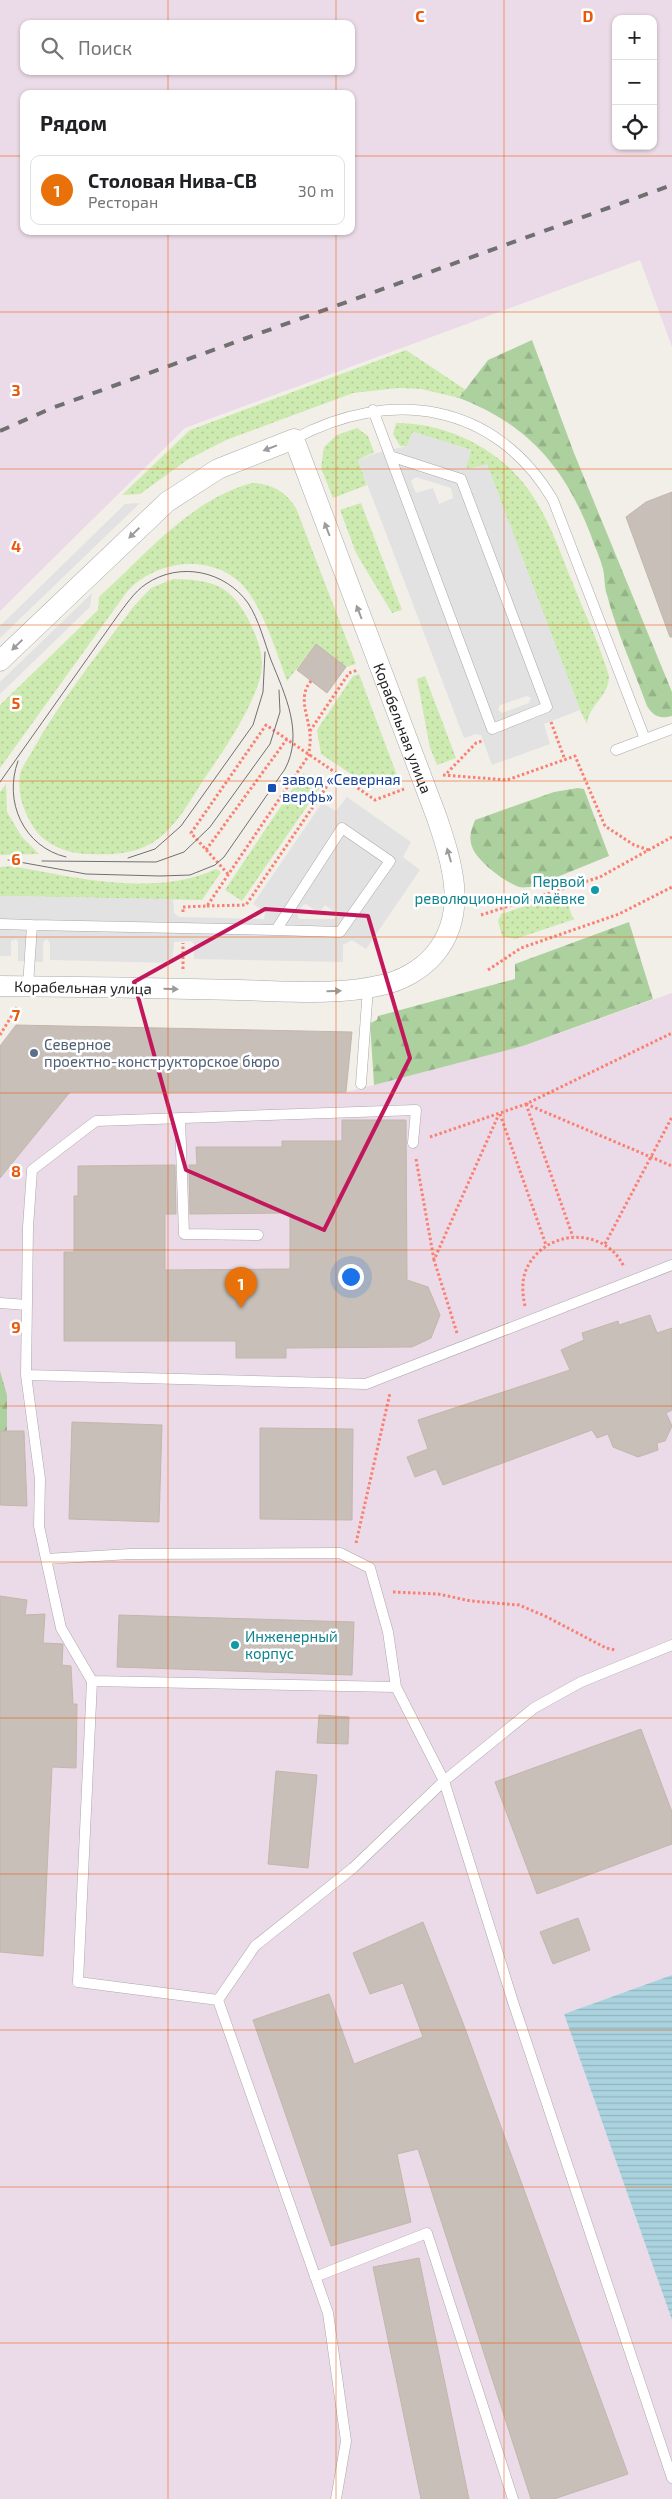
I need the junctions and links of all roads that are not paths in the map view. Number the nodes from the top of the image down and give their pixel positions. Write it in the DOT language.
graph roads {
  1 [pos="373,410"];
  2 [pos="294,439"];
  3 [pos="390,456"];
  4 [pos="0,661"];
  5 [pos="672,729"];
  6 [pos="645,739"];
  7 [pos="616,750"];
  8 [pos="0,924"];
  9 [pos="32,925"];
  10 [pos="276,930"];
  11 [pos="0,986"];
  12 [pos="28,986"];
  13 [pos="368,988"];
  14 [pos="361,1084"];
  15 [pos="180,1118"];
  16 [pos="413,1143"];
  17 [pos="258,1235"];
  18 [pos="672,1265"];
  19 [pos="0,1303"];
  20 [pos="27,1305"];
  21 [pos="26,1375"];
  22 [pos="46,1559"];
  23 [pos="672,1645"];
  24 [pos="92,1681"];
  25 [pos="396,1687"];
  26 [pos="444,1781"];
  27 [pos="218,2000"];
  28 [pos="315,2277"];
  29 [pos="672,2478"];
  30 [pos="336,2499"];
  31 [pos="513,2499"];
  1 -- 2 [label="lane"];
  1 -- 3 [label="lane"];
  1 -- 6 [label="lane"];
  2 -- 4 [label="street, one-way"];
  13 -- 2 [label="street, Корабельная улица, one-way"];
  3 -- 3 [label="lane"];
  5 -- 6 [label="lane"];
  6 -- 7 [label="lane"];
  8 -- 9 [label="lane"];
  9 -- 10 [label="lane"];
  9 -- 12 [label="lane"];
  10 -- 10 [label="lane"];
  11 -- 12 [label="street, Корабельная улица"];
  12 -- 13 [label="street, Корабельная улица, one-way"];
  13 -- 14 [label="lane"];
  15 -- 16 [label="lane"];
  15 -- 17 [label="lane"];
  15 -- 20 [label="lane"];
  18 -- 21 [label="lane"];
  19 -- 20 [label="lane"];
  20 -- 21 [label="lane"];
  21 -- 22 [label="lane"];
  22 -- 24 [label="lane"];
  22 -- 25 [label="lane"];
  23 -- 26 [label="lane"];
  24 -- 25 [label="lane"];
  24 -- 27 [label="lane"];
  25 -- 26 [label="lane"];
  26 -- 27 [label="lane"];
  26 -- 29 [label="lane"];
  27 -- 28 [label="lane"];
  28 -- 30 [label="lane"];
  28 -- 31 [label="lane"];
}
